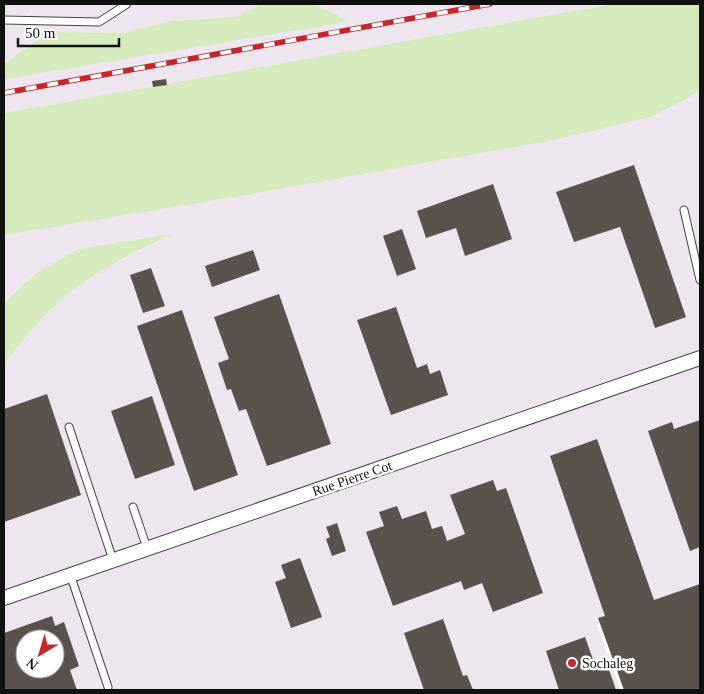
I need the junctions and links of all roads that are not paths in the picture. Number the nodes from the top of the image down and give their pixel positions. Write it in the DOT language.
graph roads {
  1 [pos="127,4"];
  2 [pos="4,20"];
  3 [pos="684,210"];
  4 [pos="700,280"];
  5 [pos="700,358"];
  6 [pos="69,427"];
  7 [pos="133,506"];
  8 [pos="147,548"];
  9 [pos="113,560"];
  10 [pos="70,574"];
  11 [pos="4,598"];
  12 [pos="108,687"];
  1 -- 2 [label="lane"];
  3 -- 4 [label="lane"];
  5 -- 8 [label="street, Rue Pierre Cot"];
  6 -- 9 [label="lane"];
  7 -- 8 [label="lane"];
  8 -- 9 [label="street, Rue Pierre Cot"];
  9 -- 10 [label="street, Rue Pierre Cot"];
  10 -- 11 [label="street, Rue Pierre Cot"];
  10 -- 12 [label="lane"];
}
